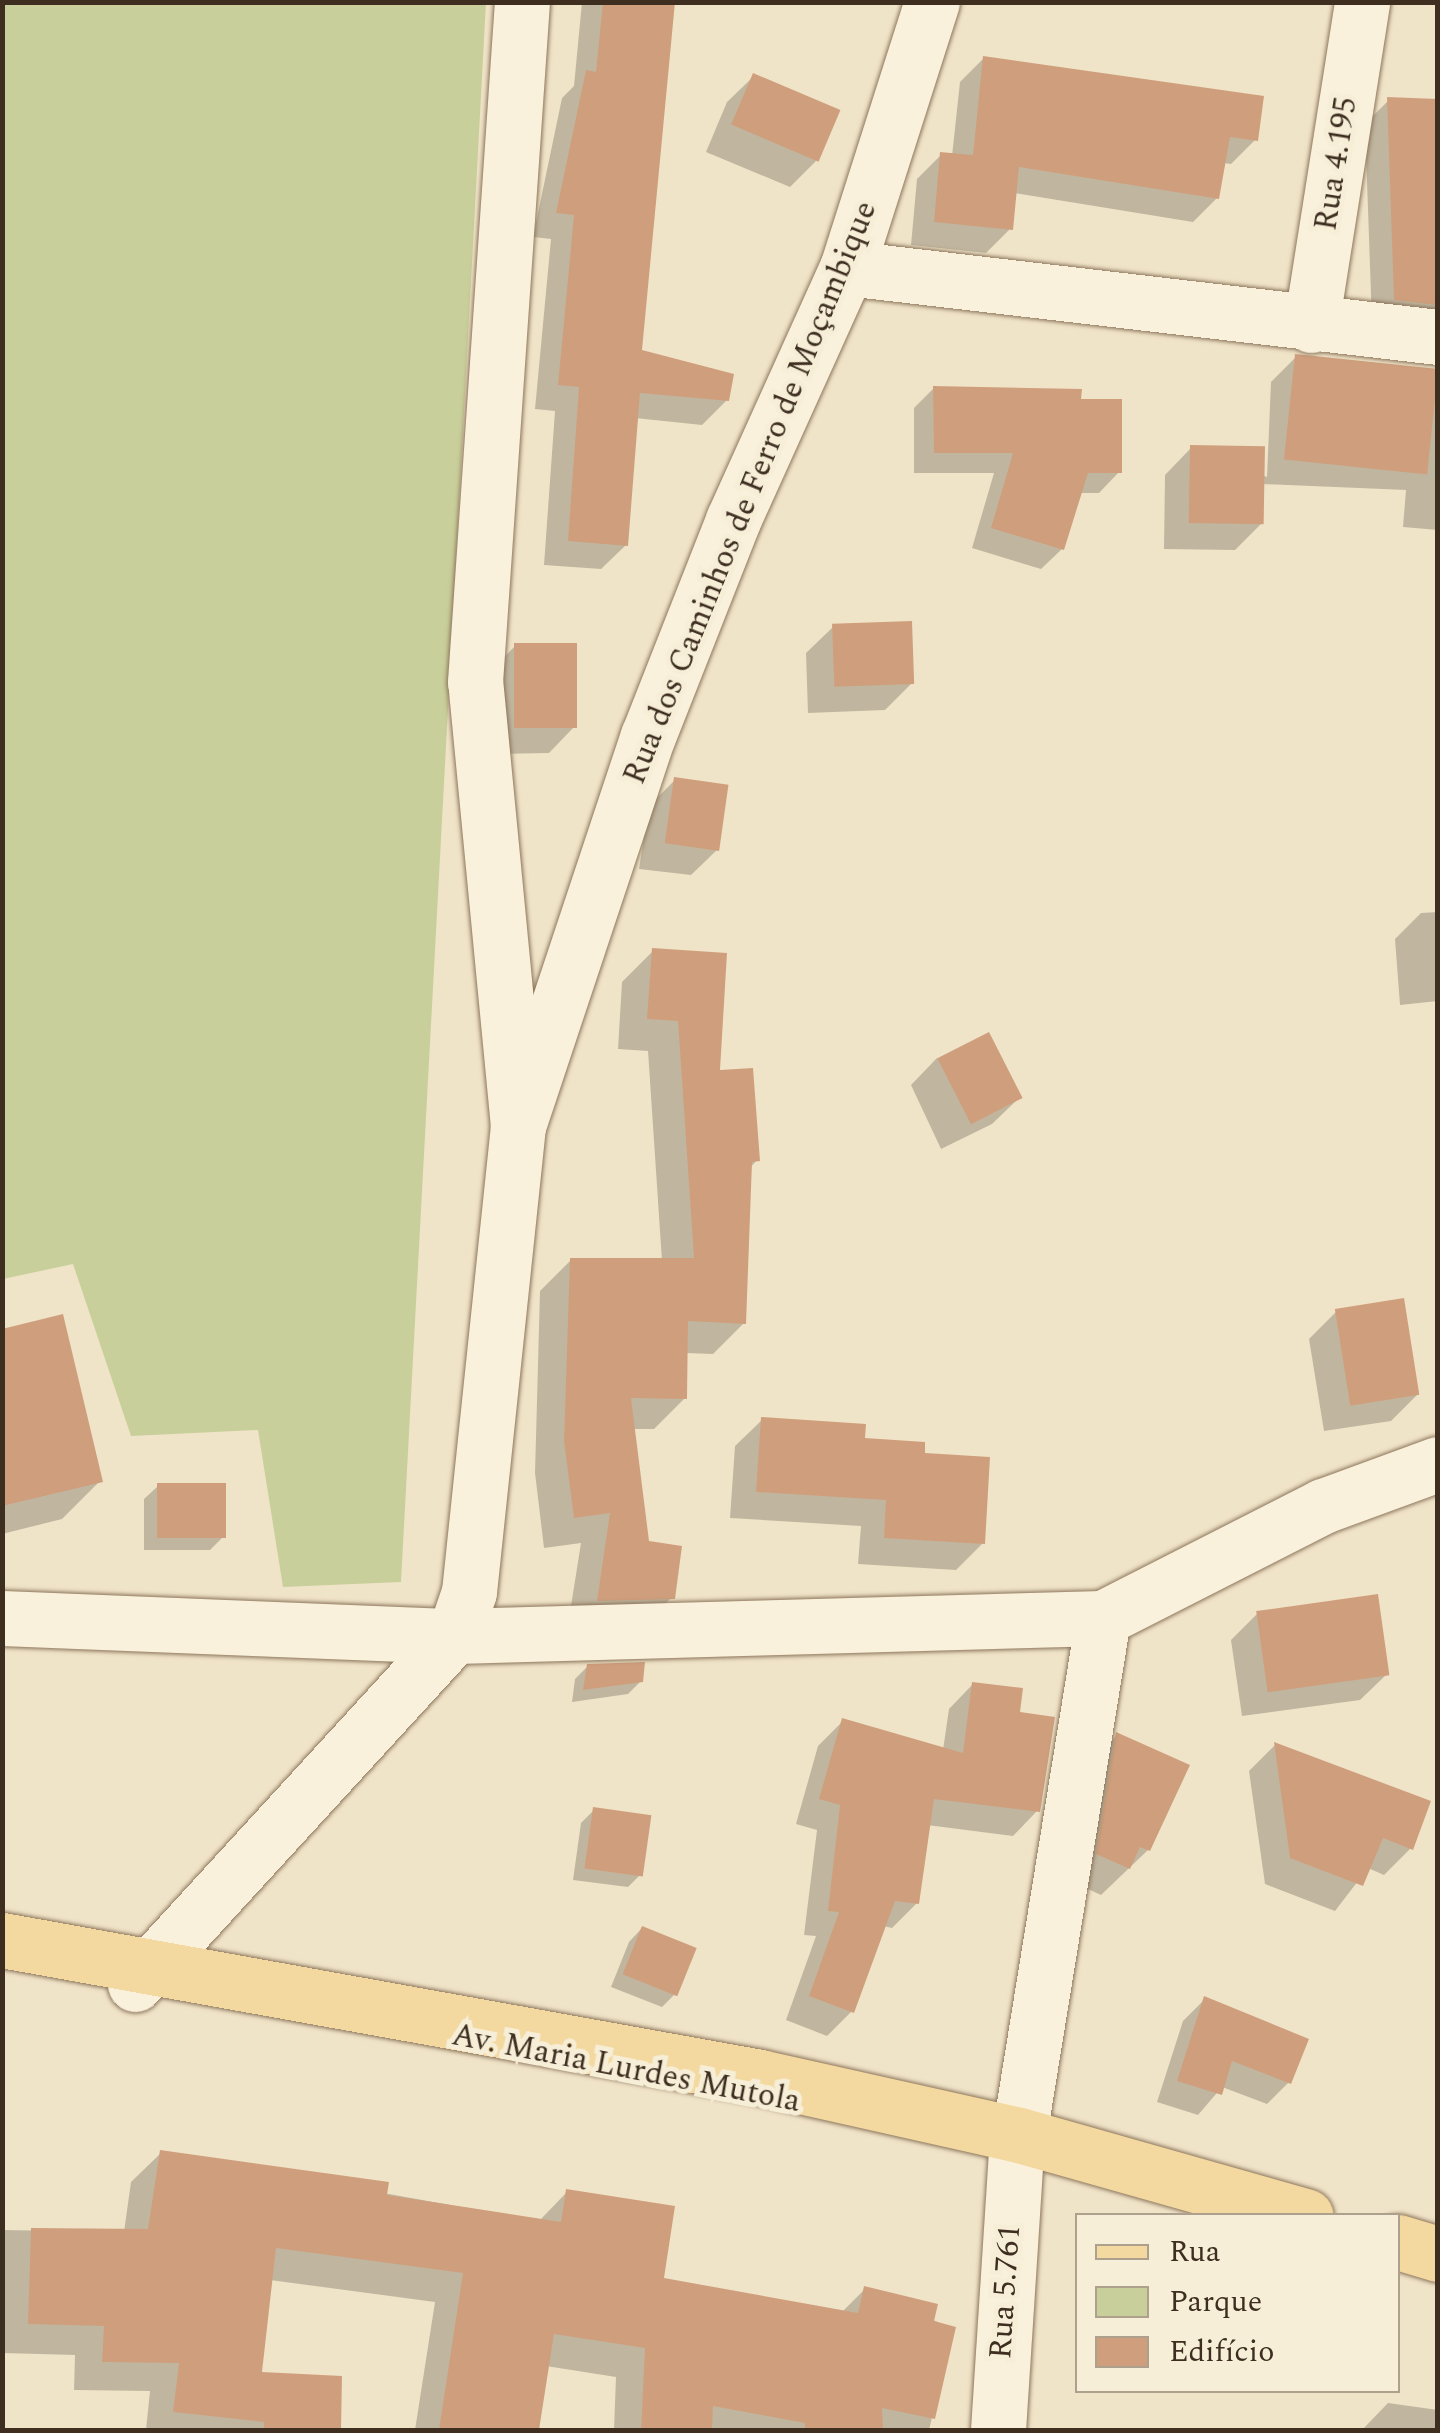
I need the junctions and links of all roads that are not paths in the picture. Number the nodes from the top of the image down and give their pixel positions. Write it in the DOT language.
graph roads {
  1 [pos="522,2"];
  2 [pos="932,2"];
  3 [pos="1362,2"];
  4 [pos="847,268"];
  5 [pos="1311,325"];
  6 [pos="1438,337"];
  7 [pos="518,1126"];
  8 [pos="1438,1464"];
  9 [pos="2,1618"];
  10 [pos="1104,1618"];
  11 [pos="454,1636"];
  12 [pos="2,1940"];
  13 [pos="2,1962"];
  14 [pos="135,1984"];
  15 [pos="1016,2153"];
  16 [pos="1231,2213"];
  17 [pos="1295,2213"];
  18 [pos="1400,2243"];
  19 [pos="1438,2254"];
  20 [pos="1400,2259"];
  21 [pos="1438,2271"];
  22 [pos="998,2430"];
  1 -- 7 [label="street"];
  2 -- 4 [label="street, Rua dos Caminhos de Ferro de Moçambique"];
  3 -- 5 [label="street, Rua 4.195"];
  4 -- 5 [label="street"];
  4 -- 7 [label="street, Rua dos Caminhos de Ferro de Moçambique"];
  5 -- 6 [label="street"];
  7 -- 11 [label="street, Rua dos Caminhos de Ferro de Moçambique"];
  8 -- 10 [label="street"];
  9 -- 11 [label="street"];
  10 -- 11 [label="street"];
  10 -- 15 [label="street, Rua 5.761"];
  11 -- 14 [label="street, Rua dos Caminhos de Ferro de Moçambique"];
  12 -- 17 [label="main road"];
  13 -- 14 [label="street, Av. Maria Lurdes Mutola"];
  14 -- 15 [label="street, Av. Maria Lurdes Mutola"];
  15 -- 16 [label="street, Av. Maria Lurdes Mutola"];
  15 -- 22 [label="street, Rua 5.761"];
  18 -- 19 [label="main road"];
  20 -- 21 [label="street"];
}
